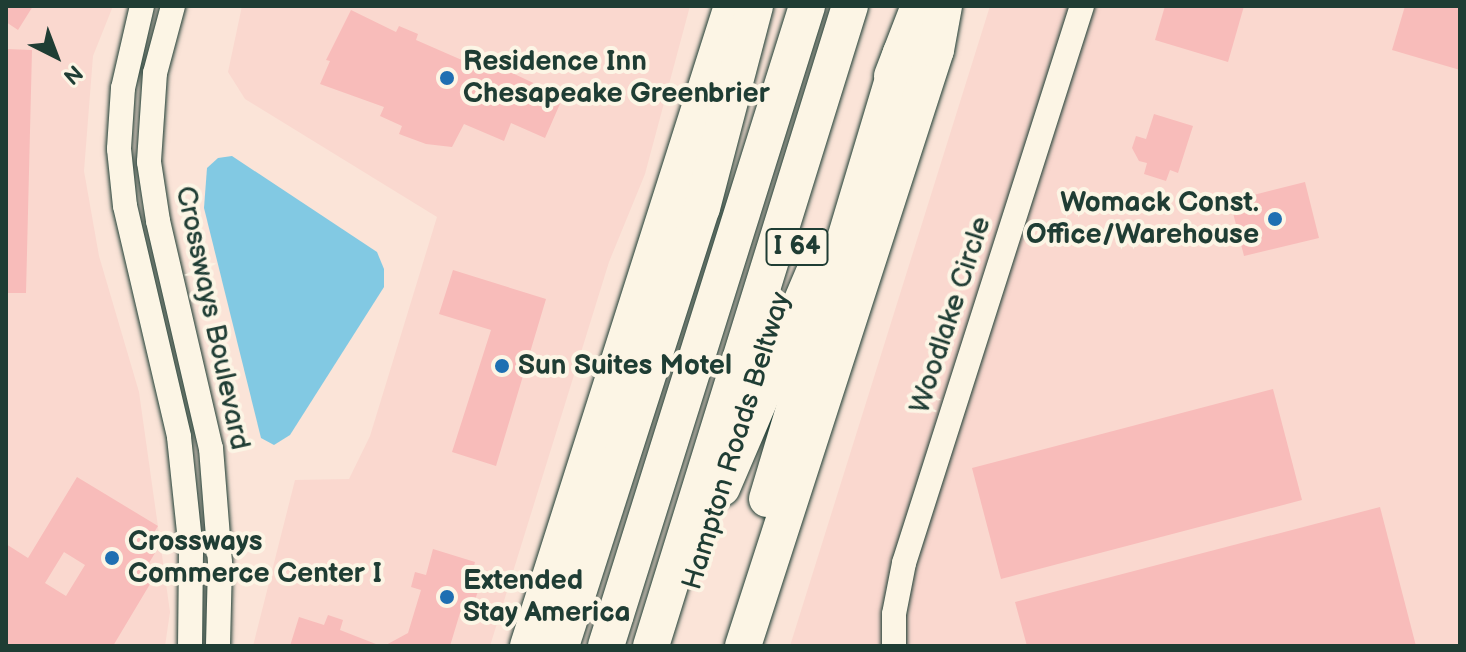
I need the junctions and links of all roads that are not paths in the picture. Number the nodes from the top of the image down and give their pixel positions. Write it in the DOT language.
graph roads {
  1 [pos="142,6"];
  2 [pos="173,6"];
  3 [pos="732,6"];
  4 [pos="755,6"];
  5 [pos="807,6"];
  6 [pos="822,6"];
  7 [pos="850,6"];
  8 [pos="871,6"];
  9 [pos="919,6"];
  10 [pos="944,6"];
  11 [pos="1082,6"];
  12 [pos="901,53"];
  13 [pos="722,488"];
  14 [pos="190,646"];
  15 [pos="218,646"];
  16 [pos="528,646"];
  17 [pos="561,646"];
  18 [pos="606,646"];
  19 [pos="623,646"];
  20 [pos="651,646"];
  21 [pos="675,646"];
  22 [pos="723,646"];
  23 [pos="743,646"];
  24 [pos="894,646"];
  1 -- 14 [label="street, Crossways Boulevard"];
  2 -- 15 [label="street, Crossways Boulevard"];
  3 -- 16 [label="highway"];
  4 -- 17 [label="highway"];
  5 -- 18 [label="highway, I 64"];
  6 -- 19 [label="highway"];
  7 -- 20 [label="highway"];
  8 -- 13 [label="highway, Hampton Roads Beltway / I 64"];
  9 -- 12 [label="highway"];
  10 -- 23 [label="highway"];
  11 -- 24 [label="street, Woodlake Circle"];
  12 -- 13 [label="highway"];
  12 -- 22 [label="highway"];
  13 -- 21 [label="highway, Hampton Roads Beltway / I 64"];
}
